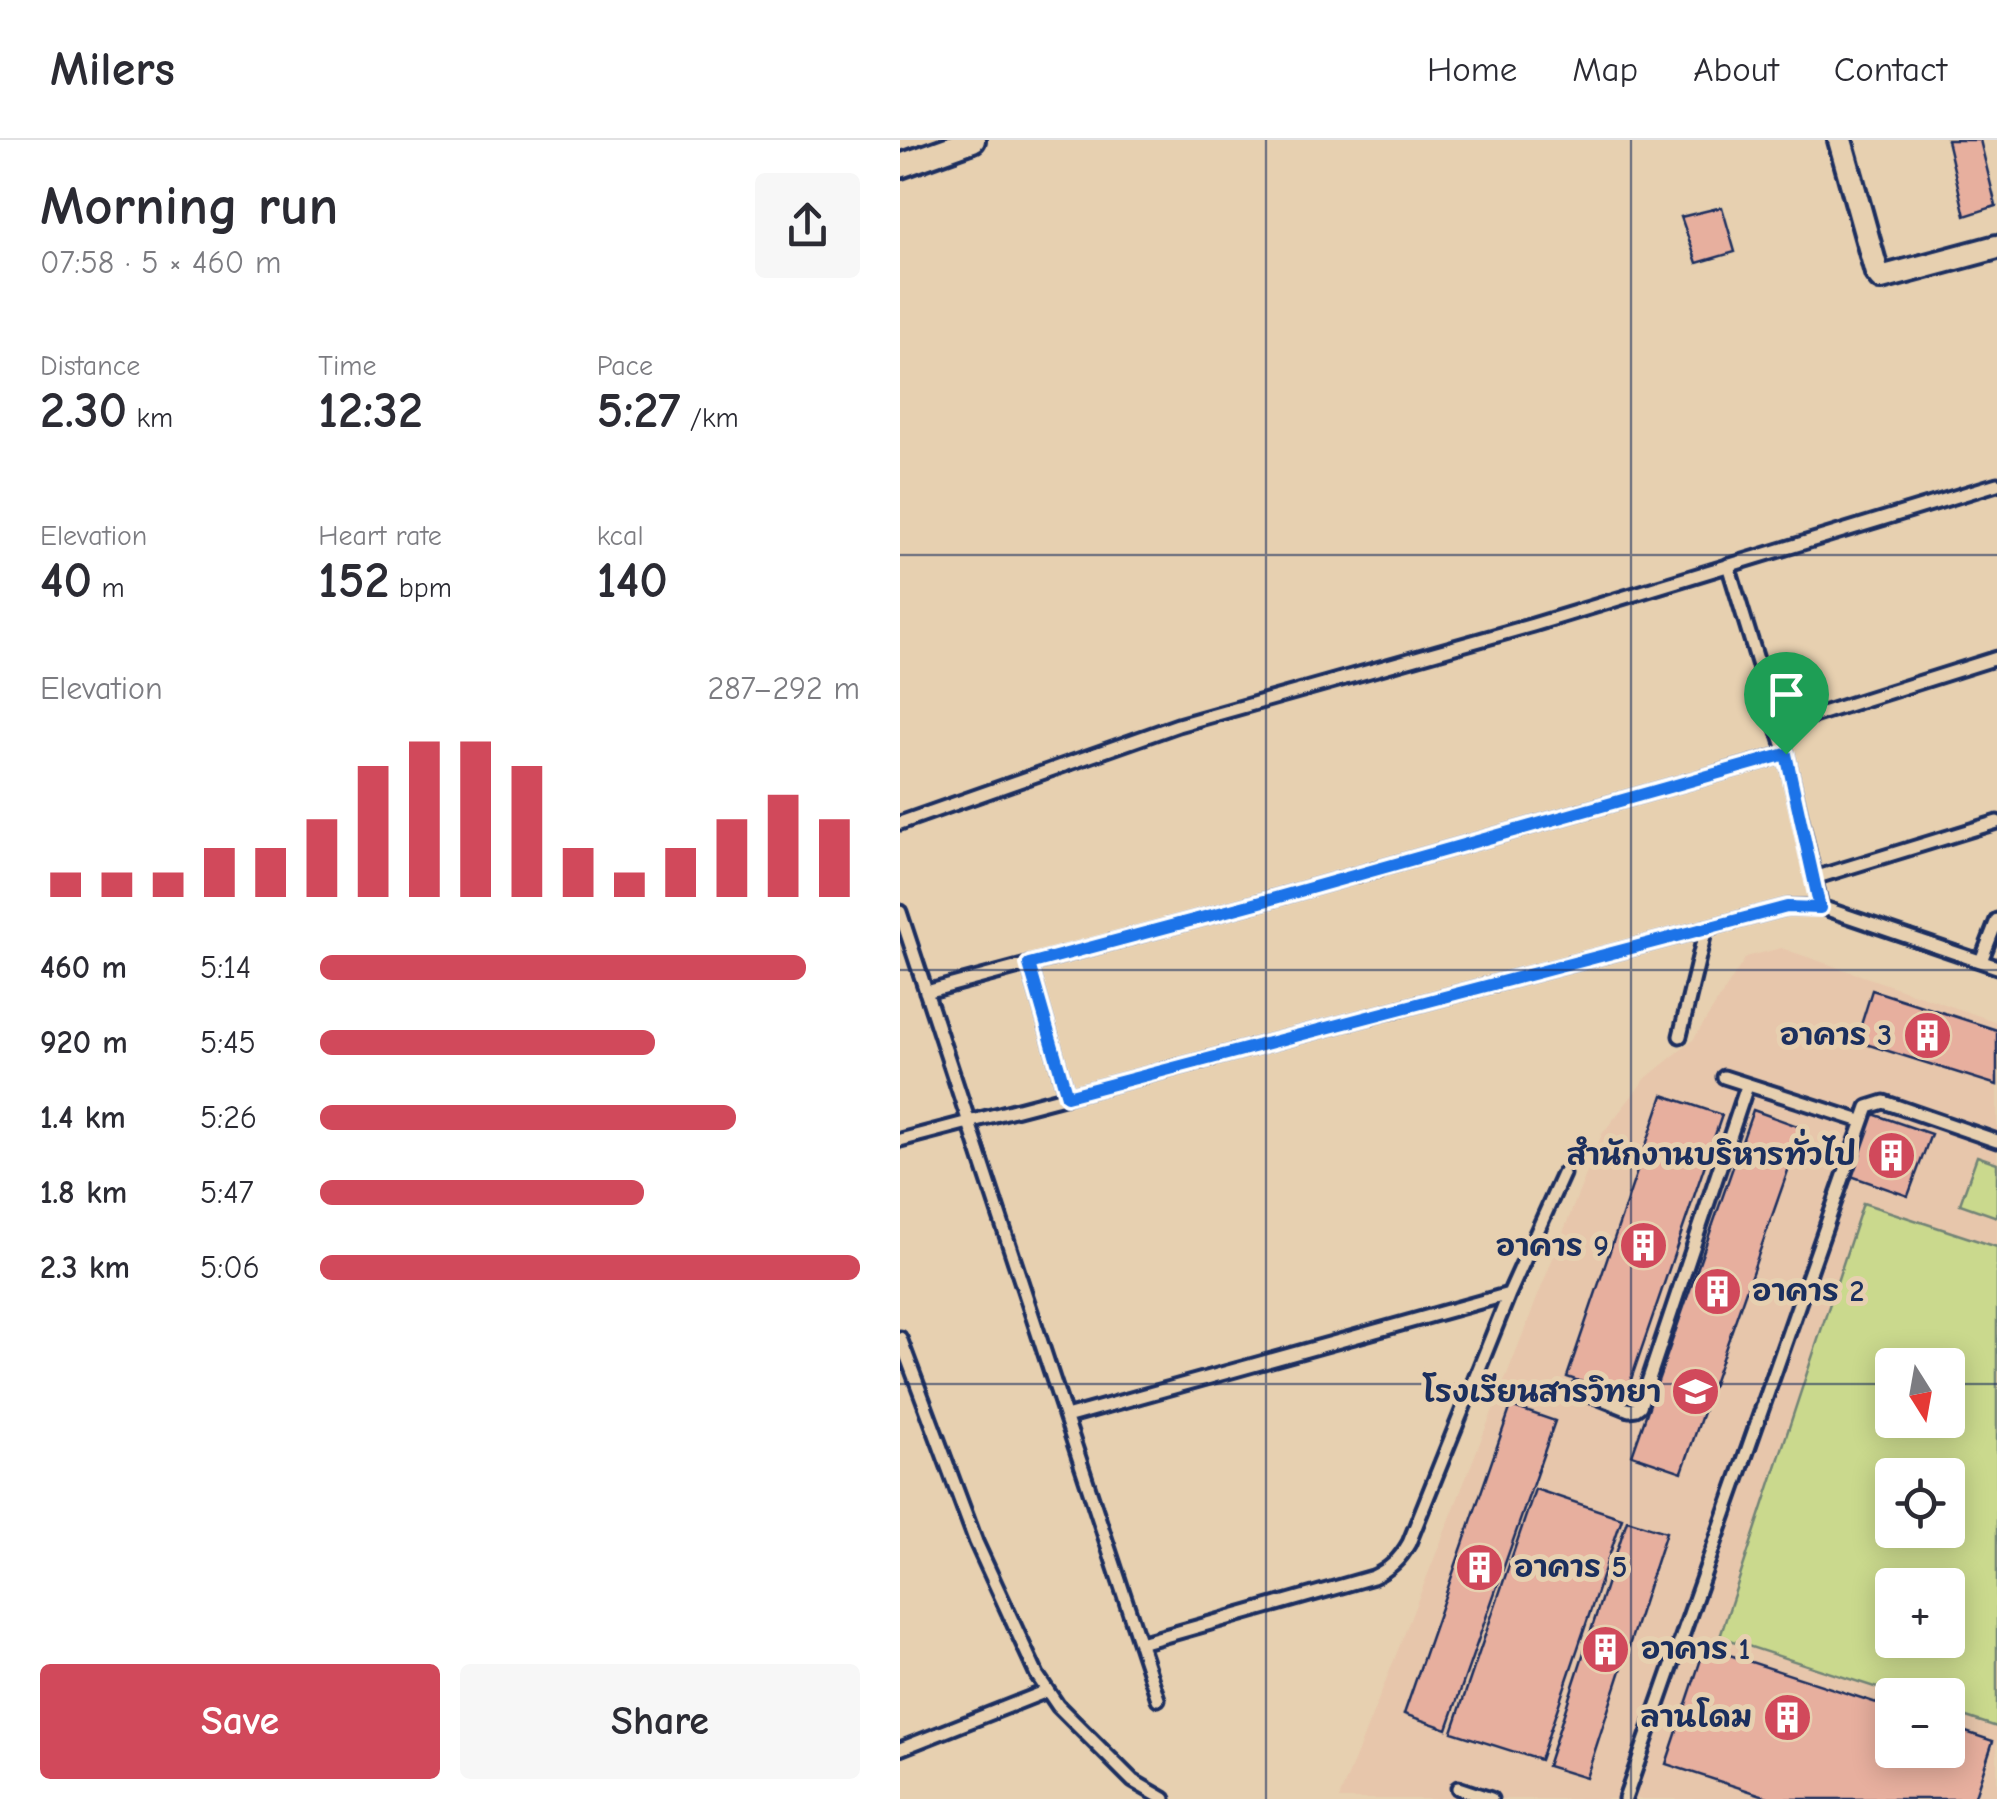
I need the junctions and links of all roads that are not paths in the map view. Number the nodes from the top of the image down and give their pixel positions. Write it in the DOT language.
graph roads {
  1 [pos="973,140"];
  2 [pos="1840,140"];
  3 [pos="900,166"];
  4 [pos="1997,247"];
  5 [pos="1997,484"];
  6 [pos="1728,564"];
  7 [pos="1997,658"];
  8 [pos="1778,727"];
  9 [pos="1786,754"];
  10 [pos="1997,822"];
  11 [pos="900,823"];
  12 [pos="1814,878"];
  13 [pos="1820,908"];
  14 [pos="900,912"];
  15 [pos="1997,920"];
  16 [pos="1706,928"];
  17 [pos="1981,961"];
  18 [pos="1029,964"];
  19 [pos="1997,967"];
  20 [pos="926,992"];
  21 [pos="1680,1036"];
  22 [pos="1724,1077"];
  23 [pos="1747,1086"];
  24 [pos="1067,1096"];
  25 [pos="968,1122"];
  26 [pos="1861,1122"];
  27 [pos="900,1140"];
  28 [pos="1997,1140"];
  29 [pos="1563,1174"];
  30 [pos="1508,1294"];
  31 [pos="900,1338"];
  32 [pos="1577,1389"];
  33 [pos="1066,1418"];
  34 [pos="1140,1643"];
  35 [pos="1047,1692"];
  36 [pos="1158,1699"];
  37 [pos="900,1750"];
  38 [pos="1458,1788"];
  39 [pos="1164,1799"];
  40 [pos="1491,1799"];
  41 [pos="1625,1799"];
  1 -- 3 [label="street"];
  2 -- 4 [label="street"];
  5 -- 6 [label="lane"];
  6 -- 8 [label="lane"];
  6 -- 11 [label="lane"];
  7 -- 8 [label="lane"];
  8 -- 9 [label="lane"];
  9 -- 12 [label="lane"];
  9 -- 18 [label="lane"];
  10 -- 12 [label="lane"];
  12 -- 13 [label="lane"];
  13 -- 16 [label="lane"];
  13 -- 17 [label="lane"];
  14 -- 20 [label="lane"];
  15 -- 17 [label="lane"];
  16 -- 21 [label="lane"];
  16 -- 24 [label="lane"];
  17 -- 19 [label="lane"];
  18 -- 20 [label="lane"];
  18 -- 24 [label="lane"];
  20 -- 25 [label="lane"];
  22 -- 23 [label="lane"];
  23 -- 26 [label="lane"];
  23 -- 32 [label="lane"];
  24 -- 25 [label="lane"];
  25 -- 27 [label="lane"];
  25 -- 33 [label="lane"];
  26 -- 28 [label="lane"];
  26 -- 41 [label="lane"];
  29 -- 30 [label="lane"];
  30 -- 33 [label="lane"];
  30 -- 34 [label="lane"];
  31 -- 35 [label="lane"];
  33 -- 34 [label="lane"];
  34 -- 36 [label="lane"];
  35 -- 37 [label="lane"];
  35 -- 39 [label="lane"];
  38 -- 40 [label="lane"];
}
